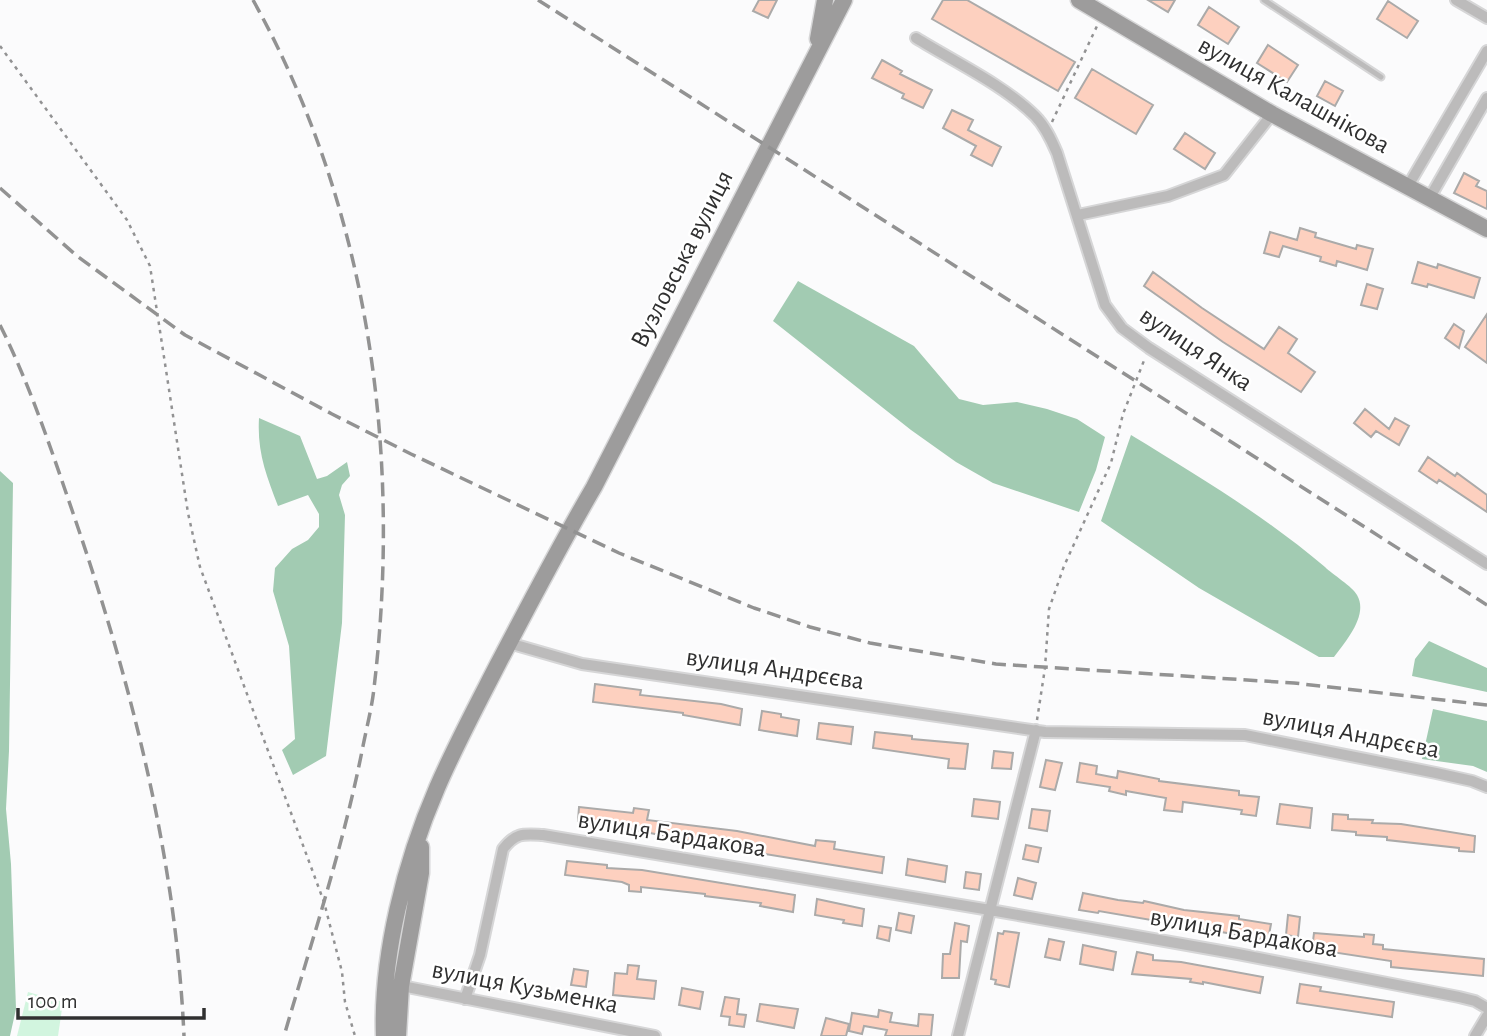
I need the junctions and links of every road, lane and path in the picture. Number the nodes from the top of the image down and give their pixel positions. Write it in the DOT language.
graph roads {
  1 [pos="825,0"];
  2 [pos="844,0"];
  3 [pos="1079,0"];
  4 [pos="1264,0"];
  5 [pos="1456,0"];
  6 [pos="1103,14"];
  7 [pos="1487,18"];
  8 [pos="916,38"];
  9 [pos="0,46"];
  10 [pos="816,51"];
  11 [pos="1487,51"];
  12 [pos="1381,77"];
  13 [pos="1487,98"];
  14 [pos="1272,114"];
  15 [pos="1048,131"];
  16 [pos="1408,187"];
  17 [pos="1429,199"];
  18 [pos="1078,215"];
  19 [pos="1487,229"];
  20 [pos="1149,348"];
  21 [pos="1487,564"];
  22 [pos="509,643"];
  23 [pos="1036,730"];
  24 [pos="1487,787"];
  25 [pos="990,910"];
  26 [pos="393,985"];
  27 [pos="465,999"];
  28 [pos="1487,1008"];
  29 [pos="1487,1017"];
  30 [pos="355,1036"];
  31 [pos="384,1036"];
  32 [pos="398,1036"];
  33 [pos="655,1036"];
  34 [pos="958,1036"];
  35 [pos="1475,1036"];
  1 -- 10 [label="main road"];
  2 -- 10 [label="main road, Вузловська вулиця"];
  3 -- 6 [label="main road, вулиця Калашнікова"];
  4 -- 12 [label="lane"];
  5 -- 7 [label="street"];
  6 -- 14 [label="main road, вулиця Калашнікова"];
  6 -- 15 [label="path"];
  8 -- 15 [label="street, вулиця Янка"];
  9 -- 30 [label="path"];
  10 -- 22 [label="main road, Вузловська вулиця"];
  11 -- 16 [label="street"];
  13 -- 17 [label="street"];
  14 -- 16 [label="main road, вулиця Калашнікова"];
  14 -- 18 [label="street"];
  15 -- 18 [label="street, вулиця Янка"];
  16 -- 17 [label="main road, вулиця Калашнікова"];
  17 -- 19 [label="main road, вулиця Калашнікова"];
  18 -- 20 [label="street, вулиця Янка"];
  20 -- 21 [label="street, вулиця Янка"];
  20 -- 23 [label="path"];
  22 -- 23 [label="street, вулиця Андрєєва"];
  22 -- 26 [label="main road, Вузловська вулиця"];
  23 -- 24 [label="street, вулиця Андрєєва"];
  23 -- 25 [label="street"];
  25 -- 27 [label="street, вулиця Бардакова"];
  25 -- 28 [label="street, вулиця Бардакова"];
  25 -- 34 [label="street"];
  26 -- 27 [label="street, вулиця Кузьменка"];
  26 -- 31 [label="main road"];
  26 -- 32 [label="main road"];
  27 -- 33 [label="street, вулиця Кузьменка"];
  29 -- 35 [label="street"];
}
